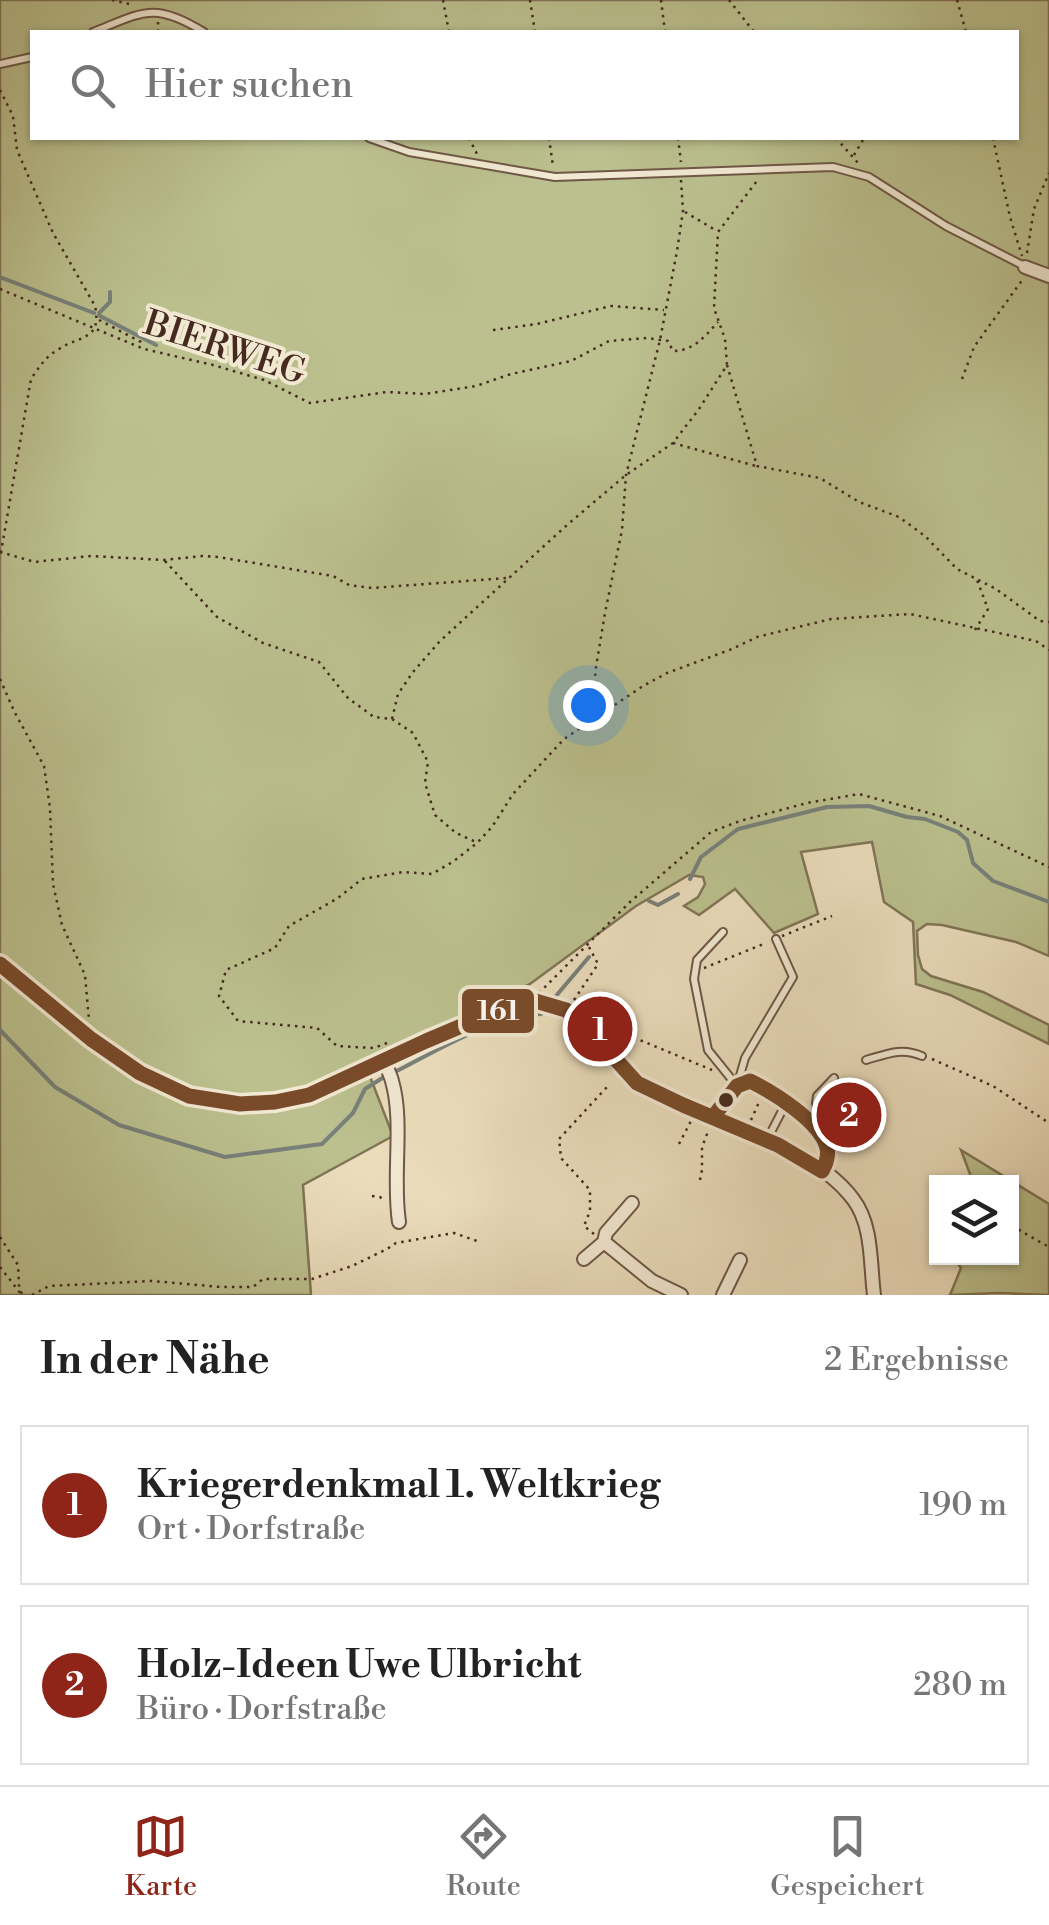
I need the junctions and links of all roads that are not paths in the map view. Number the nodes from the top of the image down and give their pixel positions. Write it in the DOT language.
graph roads {
  1 [pos="98,30"];
  2 [pos="200,30"];
  3 [pos="30,57"];
  4 [pos="0,64"];
  5 [pos="374,140"];
  6 [pos="1027,268"];
  7 [pos="1049,276"];
  8 [pos="722,932"];
  9 [pos="776,938"];
  10 [pos="0,964"];
  11 [pos="922,1056"];
  12 [pos="866,1060"];
  13 [pos="388,1069"];
  14 [pos="834,1078"];
  15 [pos="732,1081"];
  16 [pos="786,1104"];
  17 [pos="713,1117"];
  18 [pos="768,1140"];
  19 [pos="827,1144"];
  20 [pos="822,1171"];
  21 [pos="632,1203"];
  22 [pos="399,1222"];
  23 [pos="604,1242"];
  24 [pos="584,1259"];
  25 [pos="740,1260"];
  26 [pos="681,1295"];
  27 [pos="723,1295"];
  28 [pos="874,1295"];
  1 -- 2 [label="lane"];
  3 -- 4 [label="lane"];
  5 -- 6 [label="lane"];
  6 -- 7 [label="street"];
  8 -- 15 [label="lane"];
  9 -- 15 [label="lane"];
  10 -- 13 [label="street"];
  11 -- 12 [label="lane"];
  13 -- 17 [label="street"];
  13 -- 22 [label="street"];
  14 -- 19 [label="lane"];
  15 -- 16 [label="street"];
  15 -- 17 [label="street"];
  16 -- 18 [label="lane"];
  16 -- 19 [label="street"];
  17 -- 18 [label="street"];
  18 -- 20 [label="street"];
  19 -- 20 [label="street"];
  20 -- 28 [label="street"];
  21 -- 23 [label="street"];
  23 -- 24 [label="street"];
  23 -- 26 [label="street"];
  25 -- 27 [label="street"];
}
